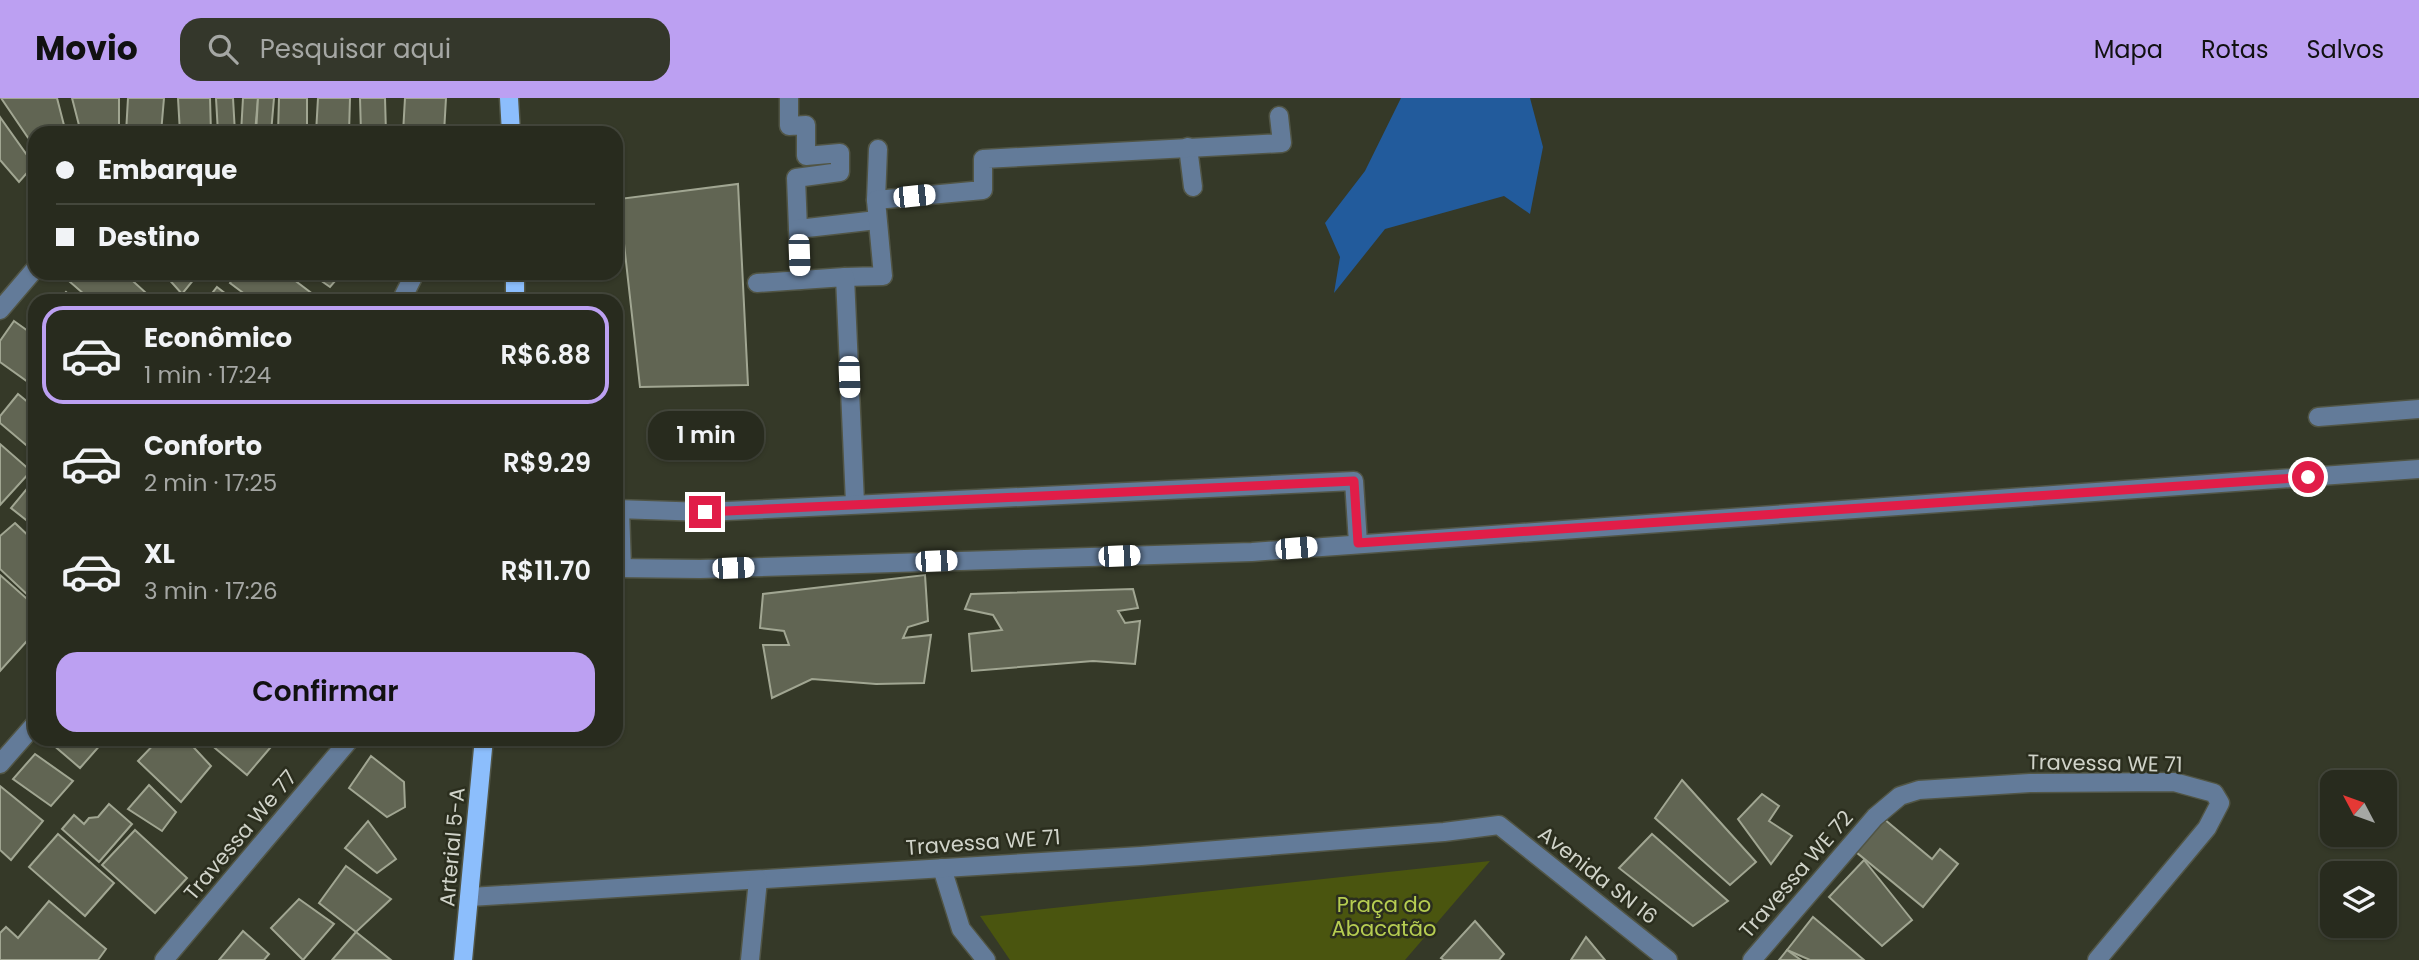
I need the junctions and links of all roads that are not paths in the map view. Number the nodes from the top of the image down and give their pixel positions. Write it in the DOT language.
graph roads {
  1 [pos="509,98"];
  2 [pos="789,98"];
  3 [pos="1279,116"];
  4 [pos="511,126"];
  5 [pos="1188,146"];
  6 [pos="878,149"];
  7 [pos="1193,187"];
  8 [pos="876,200"];
  9 [pos="877,220"];
  10 [pos="798,229"];
  11 [pos="28,277"];
  12 [pos="845,277"];
  13 [pos="800,280"];
  14 [pos="757,283"];
  15 [pos="0,310"];
  16 [pos="2419,409"];
  17 [pos="2318,417"];
  18 [pos="2419,470"];
  19 [pos="855,503"];
  20 [pos="623,509"];
  21 [pos="1349,544"];
  22 [pos="623,568"];
  23 [pos="28,732"];
  24 [pos="344,746"];
  25 [pos="483,746"];
  26 [pos="0,764"];
  27 [pos="1875,817"];
  28 [pos="1499,825"];
  29 [pos="942,868"];
  30 [pos="758,880"];
  31 [pos="471,897"];
  32 [pos="164,960"];
  33 [pos="463,960"];
  34 [pos="750,960"];
  35 [pos="986,960"];
  36 [pos="1668,960"];
  37 [pos="1752,960"];
  38 [pos="2097,960"];
  1 -- 4 [label="main road"];
  2 -- 10 [label="street"];
  3 -- 5 [label="street"];
  5 -- 7 [label="street"];
  5 -- 8 [label="street"];
  6 -- 8 [label="street"];
  8 -- 9 [label="street"];
  9 -- 10 [label="street"];
  9 -- 12 [label="street"];
  10 -- 13 [label="street"];
  11 -- 15 [label="street"];
  12 -- 13 [label="street"];
  12 -- 19 [label="street"];
  13 -- 14 [label="street"];
  16 -- 17 [label="street"];
  18 -- 21 [label="street"];
  19 -- 20 [label="street"];
  19 -- 21 [label="street"];
  21 -- 22 [label="street"];
  23 -- 26 [label="street"];
  24 -- 32 [label="street, Travessa We 77"];
  25 -- 31 [label="main road, Arterial 5-A"];
  27 -- 37 [label="street, Travessa WE 72"];
  27 -- 38 [label="street, Travessa WE 71"];
  28 -- 29 [label="street, Travessa WE 71"];
  28 -- 36 [label="street, Avenida SN 16"];
  29 -- 30 [label="street, Travessa WE 71"];
  29 -- 35 [label="street"];
  30 -- 31 [label="street, Travessa WE 71"];
  30 -- 34 [label="street"];
  31 -- 33 [label="main road, Arterial 5-A"];
}
